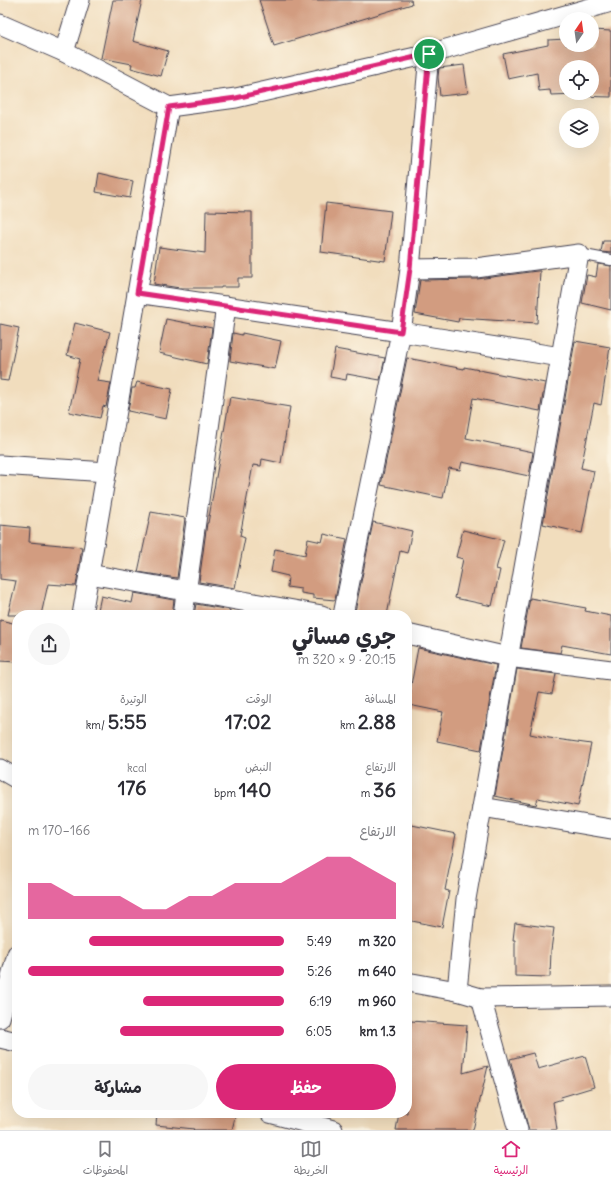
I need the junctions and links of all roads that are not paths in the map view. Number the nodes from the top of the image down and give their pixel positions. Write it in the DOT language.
graph roads {
  1 [pos="80,0"];
  2 [pos="611,2"];
  3 [pos="0,24"];
  4 [pos="64,52"];
  5 [pos="429,54"];
  6 [pos="169,107"];
  7 [pos="579,254"];
  8 [pos="611,260"];
  9 [pos="410,269"];
  10 [pos="137,293"];
  11 [pos="226,306"];
  12 [pos="401,332"];
  13 [pos="560,357"];
  14 [pos="0,464"];
  15 [pos="107,472"];
  16 [pos="89,574"];
  17 [pos="187,591"];
  18 [pos="83,610"];
  19 [pos="184,610"];
  20 [pos="294,610"];
  21 [pos="344,610"];
  22 [pos="412,635"];
  23 [pos="508,657"];
  24 [pos="611,670"];
  25 [pos="0,770"];
  26 [pos="12,776"];
  27 [pos="482,807"];
  28 [pos="611,829"];
  29 [pos="12,973"];
  30 [pos="412,983"];
  31 [pos="457,991"];
  32 [pos="611,996"];
  33 [pos="481,998"];
  34 [pos="0,1018"];
  35 [pos="0,1038"];
  36 [pos="12,1041"];
  37 [pos="289,1118"];
  38 [pos="333,1130"];
  39 [pos="518,1130"];
  1 -- 4 [label="street"];
  2 -- 5 [label="street"];
  3 -- 4 [label="street"];
  4 -- 6 [label="street"];
  5 -- 6 [label="street"];
  5 -- 9 [label="street"];
  6 -- 10 [label="street"];
  7 -- 8 [label="lane"];
  7 -- 9 [label="street"];
  7 -- 13 [label="street"];
  9 -- 12 [label="street"];
  10 -- 11 [label="street"];
  10 -- 15 [label="street"];
  11 -- 12 [label="street"];
  11 -- 17 [label="street"];
  12 -- 13 [label="street"];
  12 -- 21 [label="street"];
  13 -- 23 [label="street"];
  14 -- 15 [label="street"];
  15 -- 16 [label="street"];
  16 -- 17 [label="street"];
  16 -- 18 [label="street"];
  17 -- 19 [label="street"];
  17 -- 20 [label="street"];
  22 -- 23 [label="street"];
  23 -- 24 [label="street"];
  23 -- 27 [label="street"];
  25 -- 26 [label="street"];
  27 -- 28 [label="street"];
  27 -- 31 [label="street"];
  29 -- 34 [label="street"];
  30 -- 31 [label="street"];
  31 -- 33 [label="street"];
  32 -- 33 [label="street"];
  33 -- 39 [label="street"];
  35 -- 36 [label="street"];
  37 -- 38 [label="street"];
}
